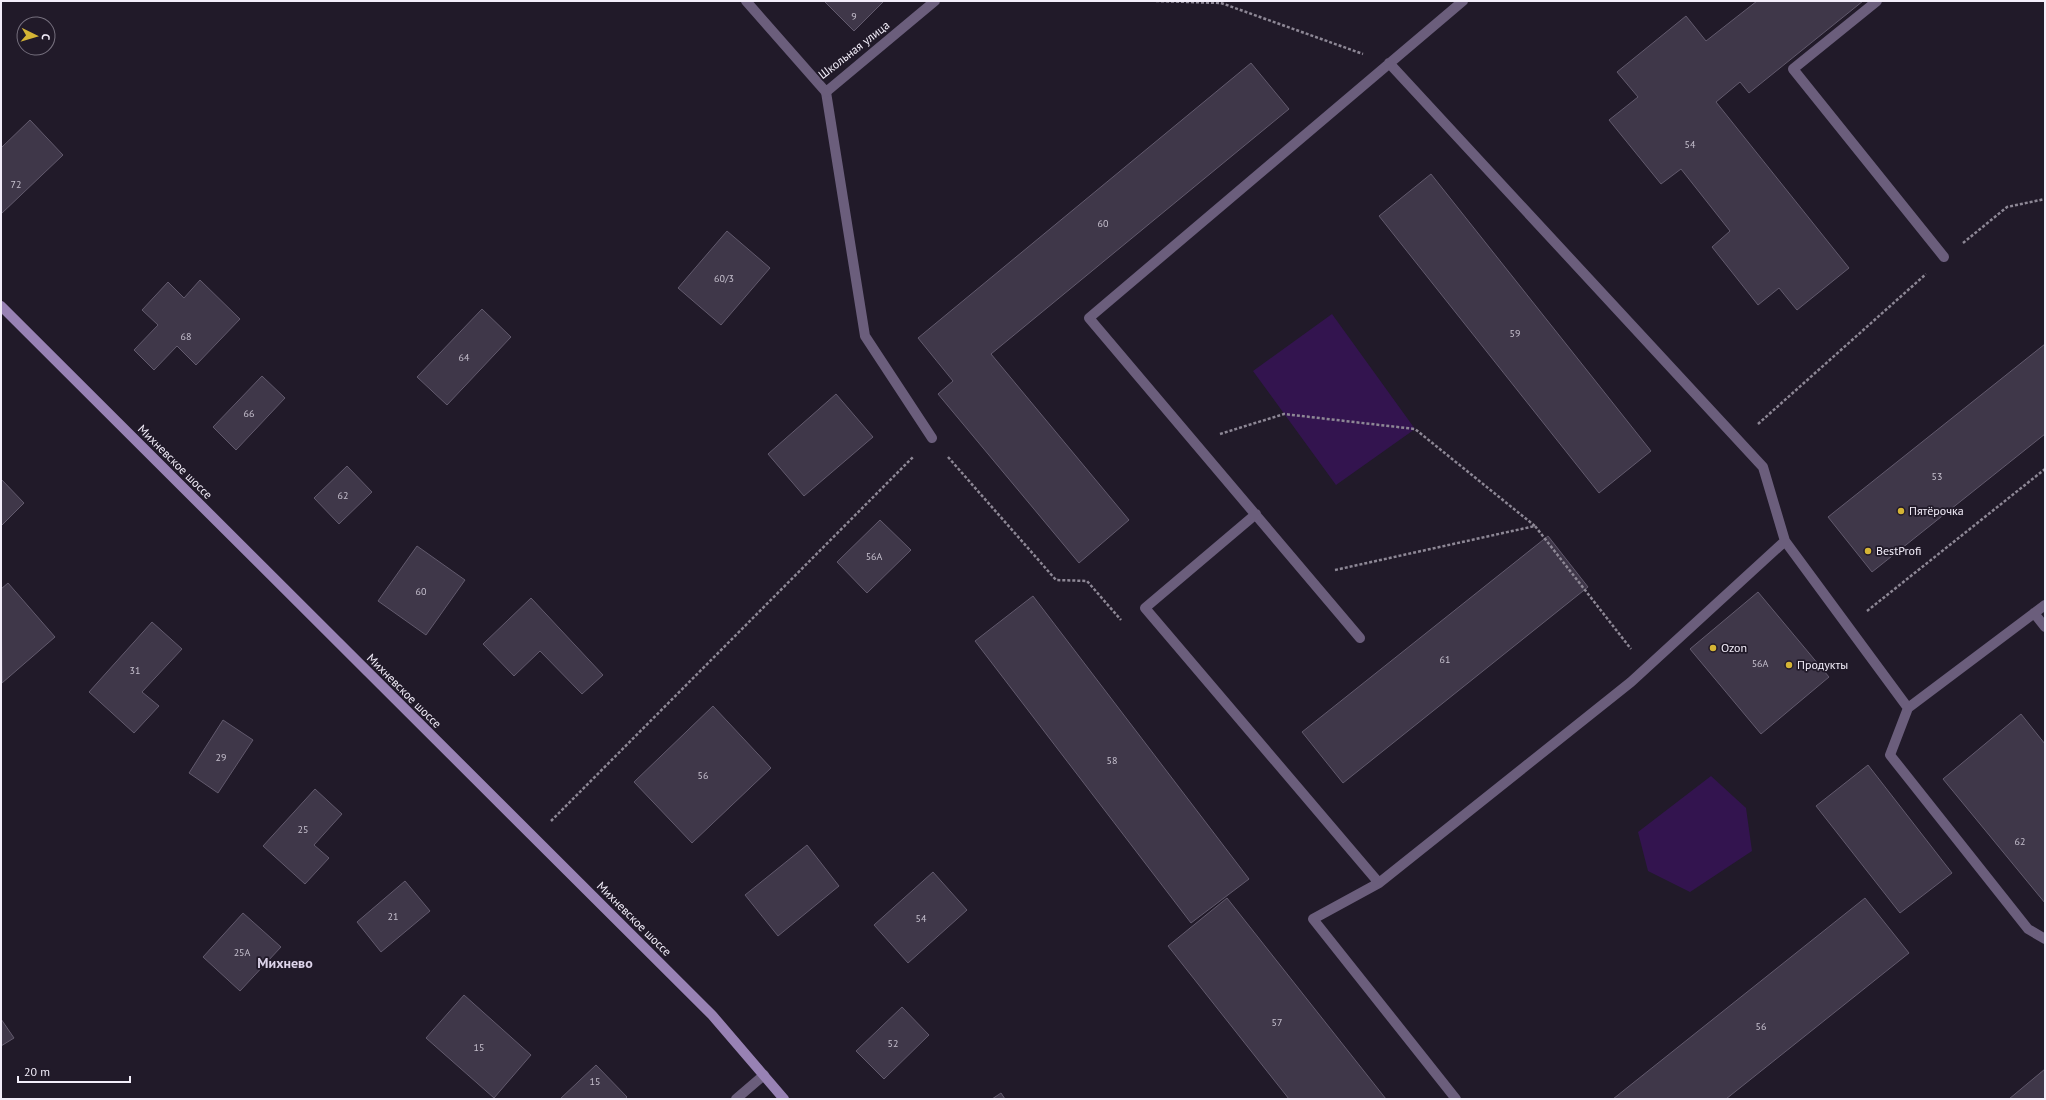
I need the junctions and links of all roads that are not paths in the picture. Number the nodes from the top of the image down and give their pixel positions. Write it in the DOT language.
graph roads {
  1 [pos="746,1"];
  2 [pos="935,1"];
  3 [pos="1463,1"];
  4 [pos="1877,1"];
  5 [pos="1389,63"];
  6 [pos="826,92"];
  7 [pos="1944,257"];
  8 [pos="1,306"];
  9 [pos="932,438"];
  10 [pos="1256,514"];
  11 [pos="1785,541"];
  12 [pos="2045,604"];
  13 [pos="2034,613"];
  14 [pos="2045,627"];
  15 [pos="1360,638"];
  16 [pos="1908,708"];
  17 [pos="1379,883"];
  18 [pos="2045,939"];
  19 [pos="764,1075"];
  20 [pos="736,1099"];
  21 [pos="784,1099"];
  22 [pos="1456,1099"];
  1 -- 6 [label="street, Школьная улица"];
  2 -- 6 [label="street, Школьная улица"];
  3 -- 5 [label="street"];
  4 -- 7 [label="street"];
  5 -- 10 [label="street"];
  5 -- 11 [label="street"];
  6 -- 9 [label="street"];
  8 -- 19 [label="street, Михневское шоссе"];
  10 -- 15 [label="street"];
  10 -- 17 [label="street"];
  11 -- 16 [label="street"];
  11 -- 17 [label="street"];
  12 -- 13 [label="street"];
  13 -- 14 [label="street"];
  13 -- 16 [label="street"];
  16 -- 18 [label="street"];
  17 -- 22 [label="street"];
  19 -- 20 [label="street"];
  19 -- 21 [label="street, Михневское шоссе"];
}
